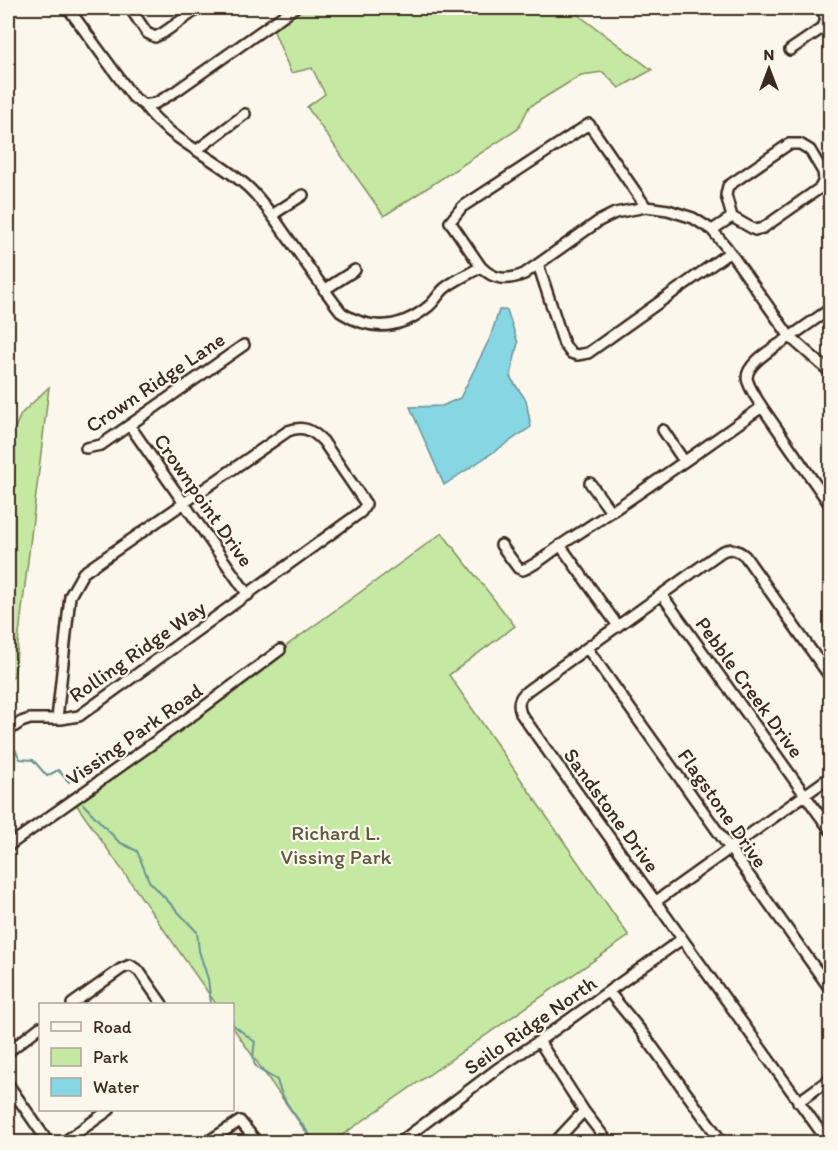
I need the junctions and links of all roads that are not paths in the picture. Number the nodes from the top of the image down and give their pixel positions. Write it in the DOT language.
graph roads {
  1 [pos="68,8"];
  2 [pos="130,8"];
  3 [pos="199,8"];
  4 [pos="294,8"];
  5 [pos="821,8"];
  6 [pos="790,50"];
  7 [pos="144,105"];
  8 [pos="245,114"];
  9 [pos="197,150"];
  10 [pos="303,195"];
  11 [pos="646,207"];
  12 [pos="272,215"];
  13 [pos="732,216"];
  14 [pos="712,230"];
  15 [pos="730,252"];
  16 [pos="538,264"];
  17 [pos="481,267"];
  18 [pos="355,270"];
  19 [pos="324,290"];
  20 [pos="831,309"];
  21 [pos="790,337"];
  22 [pos="244,345"];
  23 [pos="831,372"];
  24 [pos="762,407"];
  25 [pos="130,426"];
  26 [pos="663,430"];
  27 [pos="86,448"];
  28 [pos="684,461"];
  29 [pos="590,483"];
  30 [pos="185,504"];
  31 [pos="831,505"];
  32 [pos="611,512"];
  33 [pos="501,545"];
  34 [pos="560,545"];
  35 [pos="248,595"];
  36 [pos="662,595"];
  37 [pos="618,626"];
  38 [pos="587,648"];
  39 [pos="280,650"];
  40 [pos="831,677"];
  41 [pos="57,719"];
  42 [pos="8,731"];
  43 [pos="831,777"];
  44 [pos="805,795"];
  45 [pos="831,830"];
  46 [pos="8,846"];
  47 [pos="730,848"];
  48 [pos="656,902"];
  49 [pos="682,939"];
  50 [pos="831,989"];
  51 [pos="609,992"];
  52 [pos="75,1003"];
  53 [pos="161,1003"];
  54 [pos="39,1029"];
  55 [pos="539,1041"];
  56 [pos="8,1052"];
  57 [pos="831,1079"];
  58 [pos="8,1084"];
  59 [pos="798,1102"];
  60 [pos="108,1111"];
  61 [pos="584,1111"];
  62 [pos="48,1143"];
  63 [pos="64,1143"];
  64 [pos="207,1143"];
  65 [pos="257,1143"];
  66 [pos="400,1143"];
  67 [pos="555,1143"];
  68 [pos="608,1143"];
  69 [pos="722,1143"];
  70 [pos="828,1143"];
  1 -- 7 [label="street"];
  2 -- 3 [label="street"];
  4 -- 7 [label="street"];
  5 -- 6 [label="street"];
  7 -- 9 [label="street"];
  8 -- 9 [label="street"];
  9 -- 12 [label="street"];
  10 -- 12 [label="street"];
  11 -- 14 [label="street"];
  11 -- 16 [label="street"];
  11 -- 17 [label="street"];
  12 -- 19 [label="street"];
  13 -- 13 [label="street"];
  13 -- 14 [label="street"];
  14 -- 15 [label="street"];
  15 -- 16 [label="street"];
  15 -- 21 [label="street"];
  16 -- 17 [label="street"];
  17 -- 19 [label="street"];
  18 -- 19 [label="street"];
  20 -- 21 [label="street"];
  21 -- 23 [label="street"];
  21 -- 24 [label="street"];
  22 -- 25 [label="street, Crown Ridge Lane"];
  24 -- 28 [label="street"];
  24 -- 31 [label="street"];
  25 -- 27 [label="street, Crown Ridge Lane"];
  25 -- 30 [label="street, Crownpoint Drive"];
  26 -- 28 [label="street"];
  28 -- 32 [label="street"];
  29 -- 32 [label="street"];
  30 -- 35 [label="street, Crownpoint Drive"];
  30 -- 35 [label="street, Rolling Ridge Way"];
  30 -- 41 [label="street"];
  32 -- 34 [label="street"];
  33 -- 34 [label="street"];
  34 -- 37 [label="street"];
  35 -- 41 [label="street, Rolling Ridge Way"];
  36 -- 37 [label="street, Sandstone Drive"];
  36 -- 40 [label="street, Sandstone Drive"];
  36 -- 44 [label="street, Pebble Creek Drive"];
  37 -- 38 [label="street, Sandstone Drive"];
  38 -- 47 [label="street, Flagstone Drive"];
  38 -- 48 [label="street, Sandstone Drive"];
  39 -- 46 [label="street, Vissing Park Road"];
  41 -- 42 [label="street, Rolling Ridge Way"];
  43 -- 44 [label="street"];
  44 -- 45 [label="street, Pebble Creek Drive"];
  44 -- 47 [label="street"];
  47 -- 48 [label="street"];
  47 -- 50 [label="street, Flagstone Drive"];
  48 -- 49 [label="street, Sandstone Drive"];
  49 -- 51 [label="street, Seilo Ridge North"];
  49 -- 59 [label="street, Sandstone Drive"];
  51 -- 55 [label="street, Seilo Ridge North"];
  51 -- 69 [label="street"];
  52 -- 53 [label="street"];
  54 -- 56 [label="street"];
  55 -- 61 [label="street"];
  55 -- 66 [label="street, Seilo Ridge North"];
  57 -- 59 [label="street"];
  58 -- 62 [label="street"];
  59 -- 70 [label="street, Sandstone Drive"];
  60 -- 63 [label="street"];
  61 -- 67 [label="street"];
  61 -- 68 [label="street"];
  64 -- 65 [label="street"];
}
